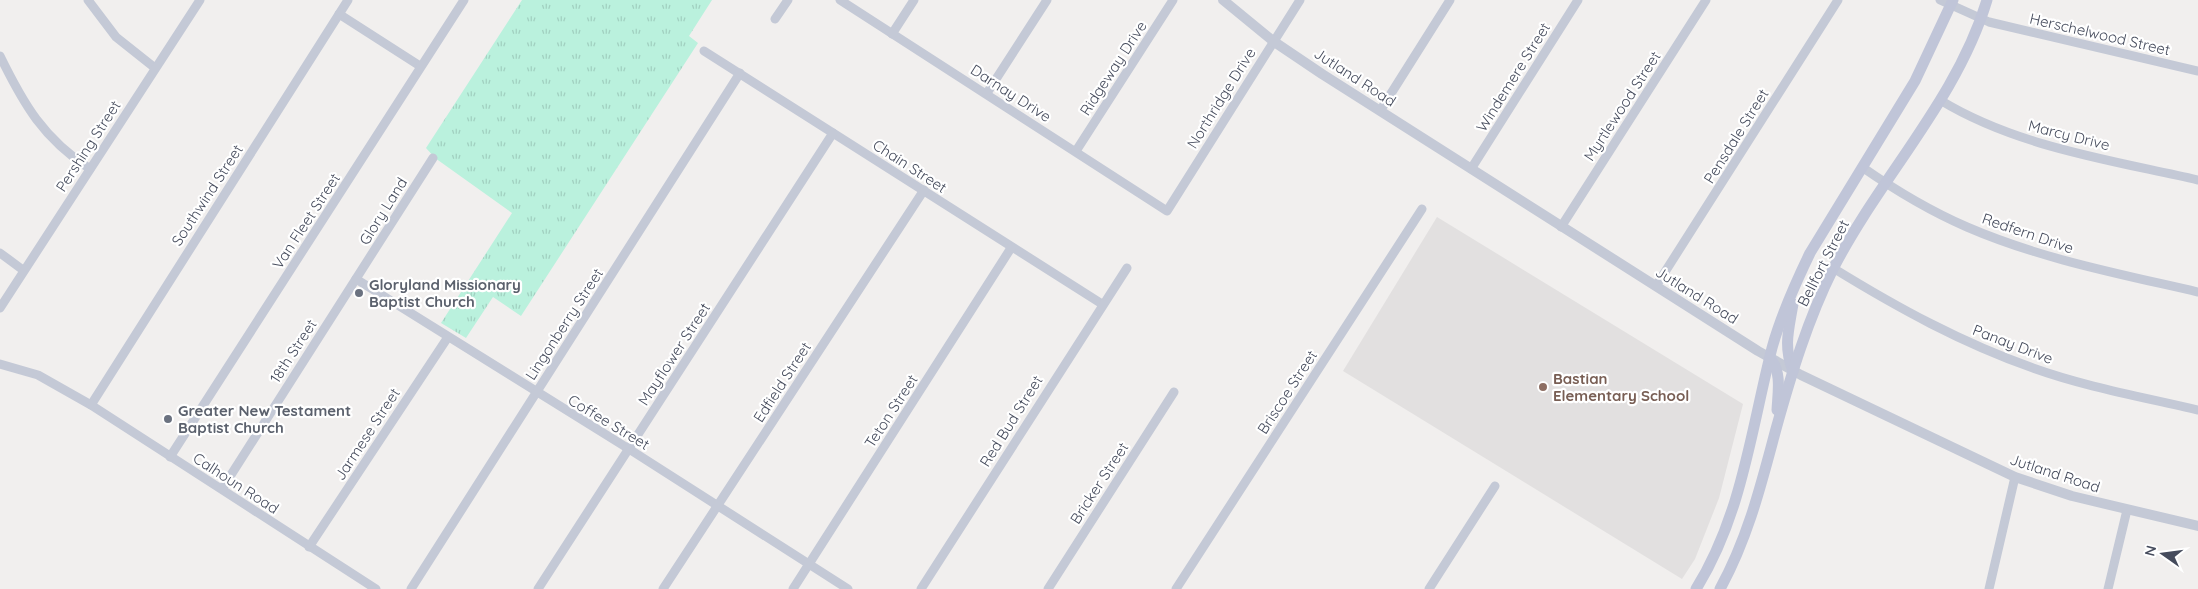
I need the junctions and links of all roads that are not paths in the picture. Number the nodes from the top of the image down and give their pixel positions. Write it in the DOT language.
graph roads {
  1 [pos="88,0"];
  2 [pos="200,0"];
  3 [pos="348,0"];
  4 [pos="464,0"];
  5 [pos="788,0"];
  6 [pos="840,0"];
  7 [pos="914,0"];
  8 [pos="1047,0"];
  9 [pos="1173,0"];
  10 [pos="1224,0"];
  11 [pos="1300,0"];
  12 [pos="1450,0"];
  13 [pos="1578,0"];
  14 [pos="1706,0"];
  15 [pos="1838,0"];
  16 [pos="1940,0"];
  17 [pos="1987,0"];
  18 [pos="1952,3"];
  19 [pos="339,14"];
  20 [pos="775,19"];
  21 [pos="1981,19"];
  22 [pos="892,34"];
  23 [pos="1274,41"];
  24 [pos="704,51"];
  25 [pos="0,56"];
  26 [pos="420,66"];
  27 [pos="154,68"];
  28 [pos="2198,71"];
  29 [pos="740,73"];
  30 [pos="987,93"];
  31 [pos="1940,100"];
  32 [pos="1380,110"];
  33 [pos="833,133"];
  34 [pos="1076,151"];
  35 [pos="433,158"];
  36 [pos="1862,167"];
  37 [pos="90,169"];
  38 [pos="1470,169"];
  39 [pos="2198,180"];
  40 [pos="1884,182"];
  41 [pos="924,190"];
  42 [pos="1422,209"];
  43 [pos="1166,211"];
  44 [pos="1561,227"];
  45 [pos="1011,248"];
  46 [pos="0,253"];
  47 [pos="1126,268"];
  48 [pos="1834,268"];
  49 [pos="23,270"];
  50 [pos="356,279"];
  51 [pos="1796,282"];
  52 [pos="1656,286"];
  53 [pos="2198,292"];
  54 [pos="1102,304"];
  55 [pos="0,308"];
  56 [pos="448,337"];
  57 [pos="1770,358"];
  58 [pos="0,364"];
  59 [pos="1793,371"];
  60 [pos="1174,392"];
  61 [pos="536,393"];
  62 [pos="91,406"];
  63 [pos="2198,410"];
  64 [pos="1776,429"];
  65 [pos="629,449"];
  66 [pos="170,457"];
  67 [pos="1745,469"];
  68 [pos="1765,473"];
  69 [pos="2015,477"];
  70 [pos="1494,486"];
  71 [pos="222,489"];
  72 [pos="718,506"];
  73 [pos="2127,510"];
  74 [pos="2198,526"];
  75 [pos="309,547"];
  76 [pos="808,564"];
  77 [pos="1709,567"];
  78 [pos="1727,576"];
  79 [pos="376,589"];
  80 [pos="411,589"];
  81 [pos="538,589"];
  82 [pos="663,589"];
  83 [pos="792,589"];
  84 [pos="848,589"];
  85 [pos="921,589"];
  86 [pos="1048,589"];
  87 [pos="1176,589"];
  88 [pos="1429,589"];
  89 [pos="1696,589"];
  90 [pos="1720,589"];
  91 [pos="1989,589"];
  92 [pos="2108,589"];
  1 -- 27 [label="street"];
  2 -- 27 [label="street, Pershing Street"];
  3 -- 19 [label="street, Southwind Street"];
  4 -- 26 [label="street, Van Fleet Street"];
  5 -- 20 [label="street"];
  6 -- 22 [label="street, Darnay Drive"];
  7 -- 22 [label="street"];
  8 -- 30 [label="street"];
  9 -- 34 [label="street, Ridgeway Drive"];
  10 -- 23 [label="street, Jutland Road"];
  11 -- 23 [label="street, Northridge Drive"];
  12 -- 32 [label="street"];
  13 -- 38 [label="street, Windemere Street"];
  14 -- 44 [label="street, Myrtlewood Street"];
  15 -- 52 [label="street, Pensdale Street"];
  16 -- 18 [label="street, Herschelwood Street"];
  17 -- 21 [label="main road, Bellfort Street"];
  18 -- 21 [label="street, Herschelwood Street"];
  18 -- 36 [label="main road, Bellfort Street"];
  19 -- 26 [label="street"];
  19 -- 62 [label="street, Southwind Street"];
  21 -- 28 [label="street, Herschelwood Street"];
  21 -- 31 [label="main road, Bellfort Street"];
  22 -- 30 [label="street, Darnay Drive"];
  23 -- 32 [label="street, Jutland Road"];
  23 -- 43 [label="street, Northridge Drive"];
  24 -- 29 [label="street, Chain Street"];
  25 -- 37 [label="street"];
  26 -- 66 [label="street, Van Fleet Street"];
  27 -- 37 [label="street, Pershing Street"];
  29 -- 33 [label="street, Chain Street"];
  29 -- 61 [label="street, Lingonberry Street"];
  30 -- 34 [label="street, Darnay Drive"];
  31 -- 39 [label="street, Marcy Drive"];
  31 -- 40 [label="main road, Bellfort Street"];
  32 -- 38 [label="street, Jutland Road"];
  33 -- 41 [label="street, Chain Street"];
  33 -- 65 [label="street, Mayflower Street"];
  34 -- 43 [label="street, Darnay Drive"];
  35 -- 50 [label="street, Glory Land"];
  36 -- 40 [label="street, Redfern Drive"];
  36 -- 51 [label="main road, Bellfort Street"];
  37 -- 49 [label="street, Pershing Street"];
  38 -- 44 [label="street, Jutland Road"];
  40 -- 48 [label="main road, Bellfort Street"];
  40 -- 53 [label="street, Redfern Drive"];
  41 -- 45 [label="street, Chain Street"];
  41 -- 72 [label="street, Edfield Street"];
  42 -- 87 [label="street, Briscoe Street"];
  44 -- 52 [label="street, Jutland Road"];
  45 -- 54 [label="street, Chain Street"];
  45 -- 76 [label="street, Teton Street"];
  46 -- 49 [label="street"];
  47 -- 54 [label="street, Red Bud Street"];
  48 -- 59 [label="main road, Bellfort Street"];
  48 -- 63 [label="street, Panay Drive"];
  49 -- 55 [label="street, Pershing Street"];
  50 -- 56 [label="street, Coffee Street"];
  50 -- 71 [label="street, 18th Street"];
  51 -- 57 [label="main road, Bellfort Street"];
  51 -- 59 [label="main road"];
  52 -- 57 [label="street, Jutland Road"];
  54 -- 85 [label="street, Red Bud Street"];
  56 -- 61 [label="street, Coffee Street"];
  56 -- 75 [label="street, Jarmese Street"];
  57 -- 59 [label="street, Jutland Road"];
  57 -- 64 [label="main road"];
  57 -- 67 [label="main road, Bellfort Street"];
  58 -- 62 [label="street, Calhoun Road"];
  59 -- 64 [label="main road, Bellfort Street"];
  59 -- 69 [label="street, Jutland Road"];
  60 -- 86 [label="street, Bricker Street"];
  61 -- 65 [label="street, Coffee Street"];
  61 -- 80 [label="street, Lingonberry Street"];
  62 -- 66 [label="street, Calhoun Road"];
  64 -- 68 [label="main road, Bellfort Street"];
  65 -- 72 [label="street, Coffee Street"];
  65 -- 81 [label="street, Mayflower Street"];
  66 -- 71 [label="street, Calhoun Road"];
  67 -- 68 [label="main road"];
  67 -- 77 [label="main road, Bellfort Street"];
  68 -- 78 [label="main road, Bellfort Street"];
  69 -- 73 [label="street, Jutland Road"];
  69 -- 91 [label="street"];
  70 -- 88 [label="street"];
  71 -- 75 [label="street, Calhoun Road"];
  72 -- 76 [label="street, Coffee Street"];
  72 -- 82 [label="street, Edfield Street"];
  73 -- 74 [label="street, Jutland Road"];
  73 -- 92 [label="street"];
  75 -- 79 [label="street, Calhoun Road"];
  76 -- 83 [label="street, Teton Street"];
  76 -- 84 [label="street, Coffee Street"];
  77 -- 78 [label="main road"];
  77 -- 89 [label="main road, Bellfort Street"];
  78 -- 90 [label="main road, Bellfort Street"];
}
